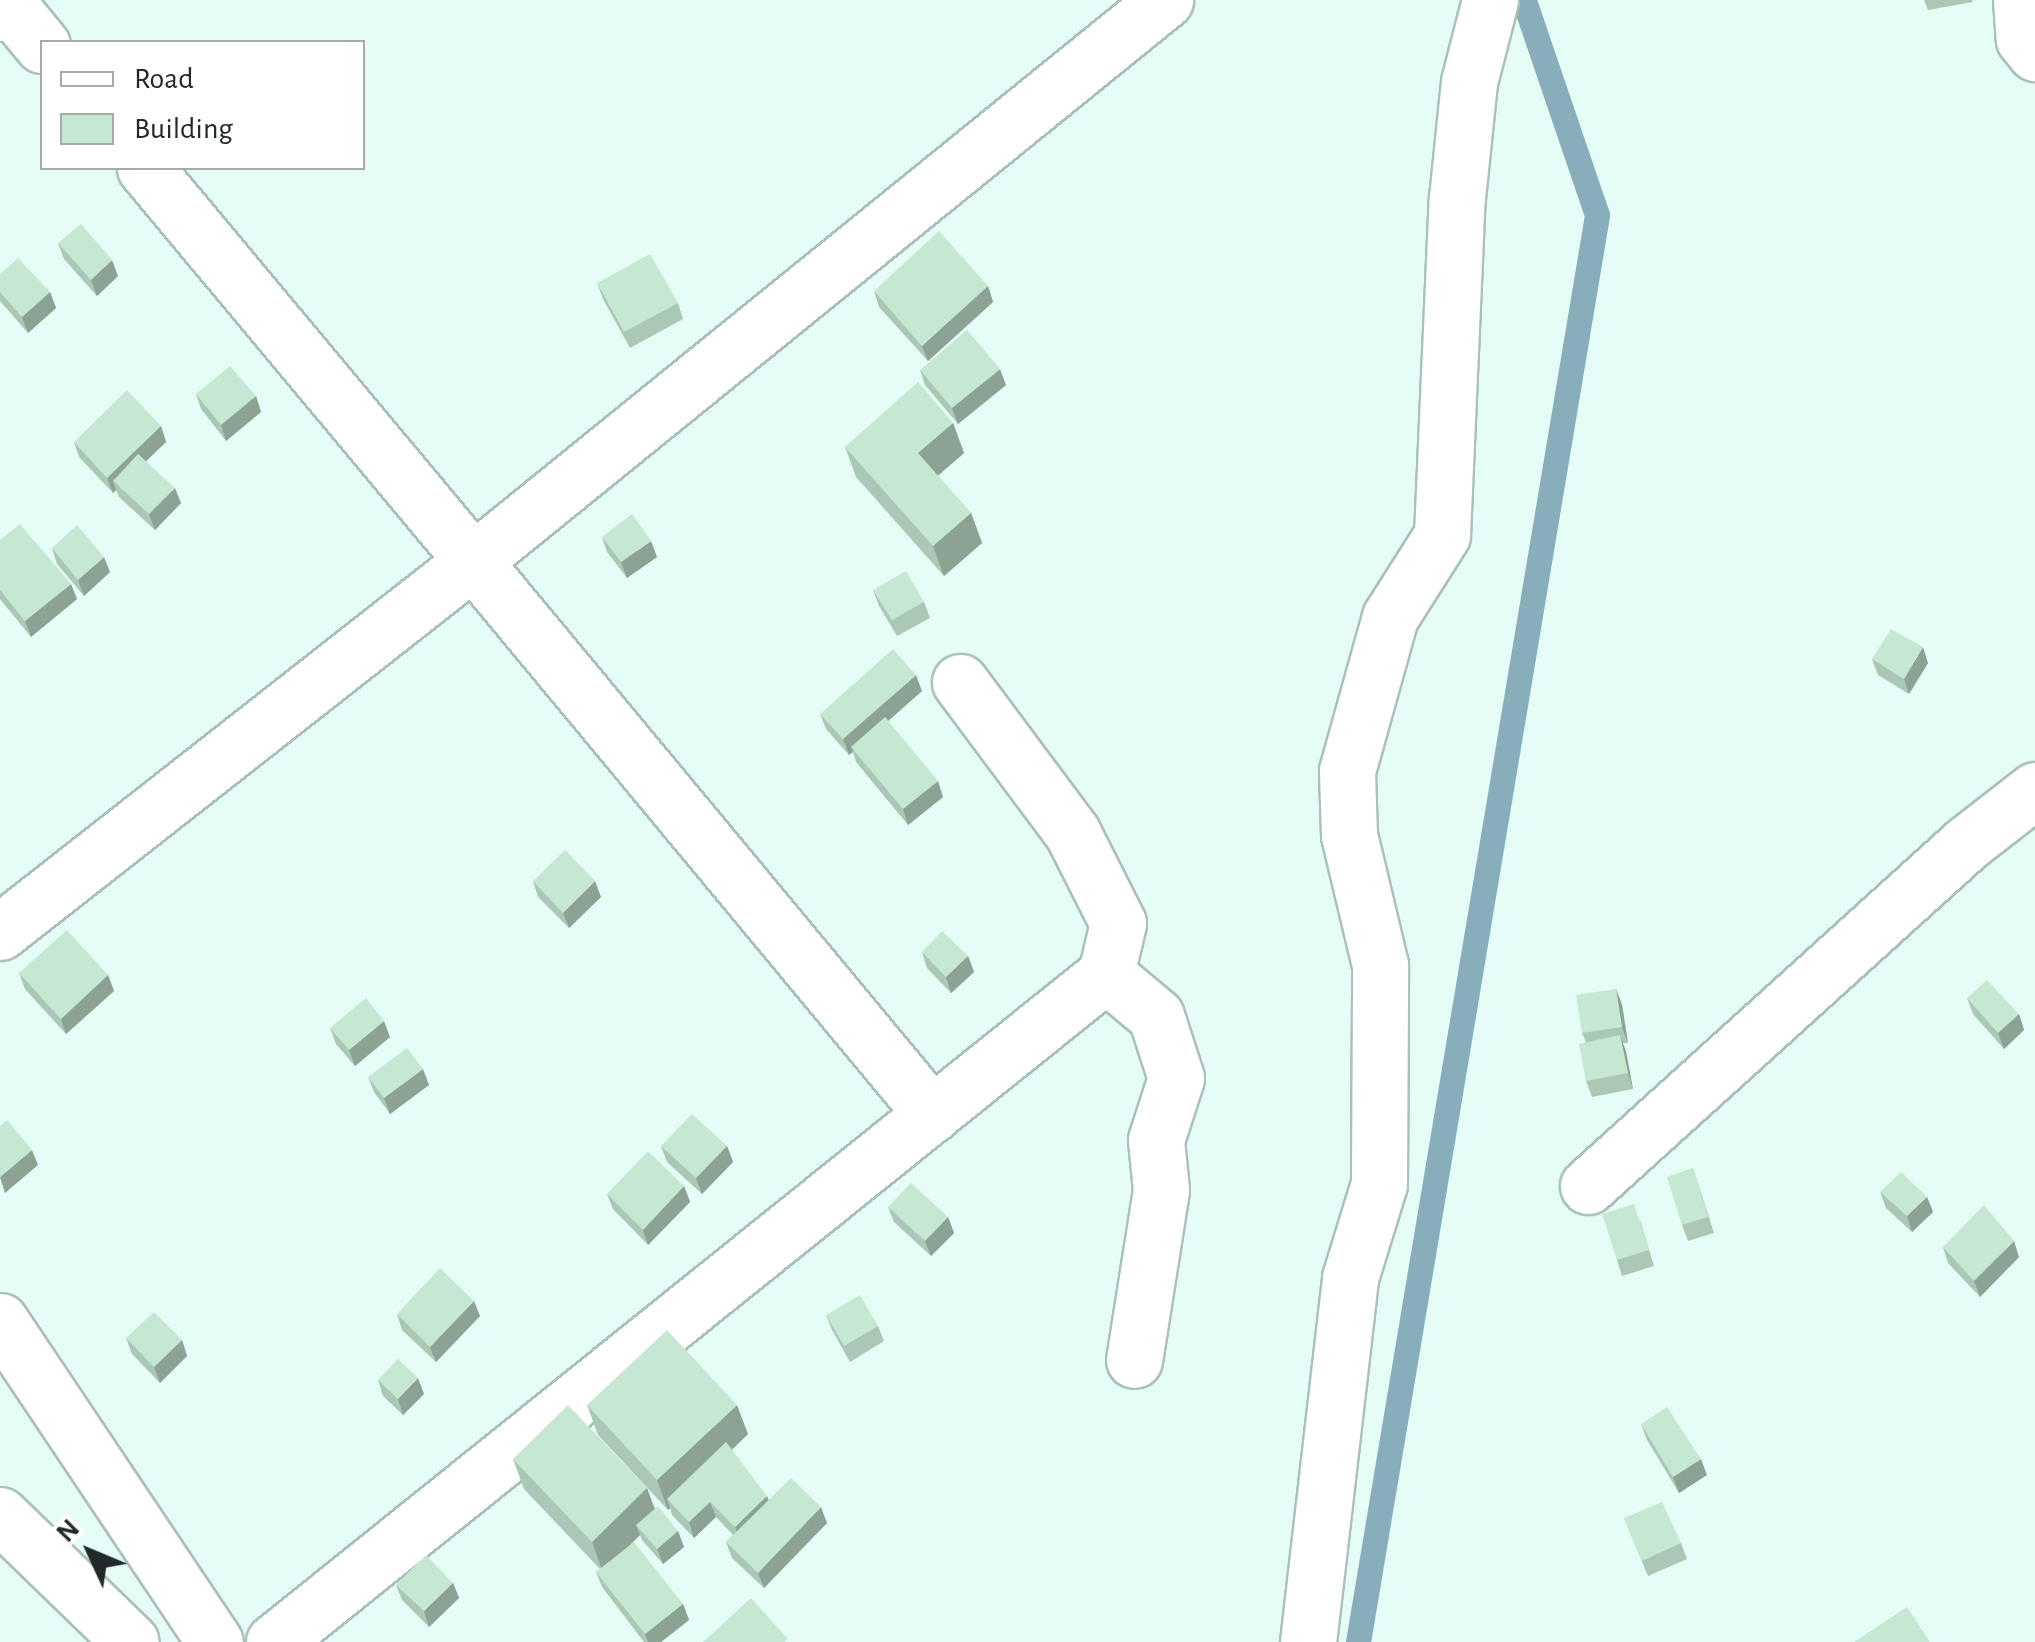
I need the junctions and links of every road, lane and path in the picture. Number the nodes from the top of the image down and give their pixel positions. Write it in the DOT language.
graph roads {
  1 [pos="1165,0"];
  2 [pos="1490,0"];
  3 [pos="147,170"];
  4 [pos="473,562"];
  5 [pos="960,682"];
  6 [pos="2035,790"];
  7 [pos="0,932"];
  8 [pos="1106,974"];
  9 [pos="932,1114"];
  10 [pos="1588,1186"];
  11 [pos="0,1321"];
  12 [pos="1134,1360"];
  13 [pos="0,1515"];
  14 [pos="131,1642"];
  15 [pos="214,1642"];
  16 [pos="274,1642"];
  17 [pos="1308,1642"];
  1 -- 4 [label="street"];
  2 -- 17 [label="street"];
  3 -- 4 [label="street"];
  4 -- 7 [label="street"];
  4 -- 9 [label="street"];
  5 -- 8 [label="street"];
  6 -- 10 [label="street"];
  8 -- 9 [label="street"];
  8 -- 12 [label="street"];
  9 -- 16 [label="street"];
  11 -- 15 [label="street"];
  13 -- 14 [label="street"];
}
